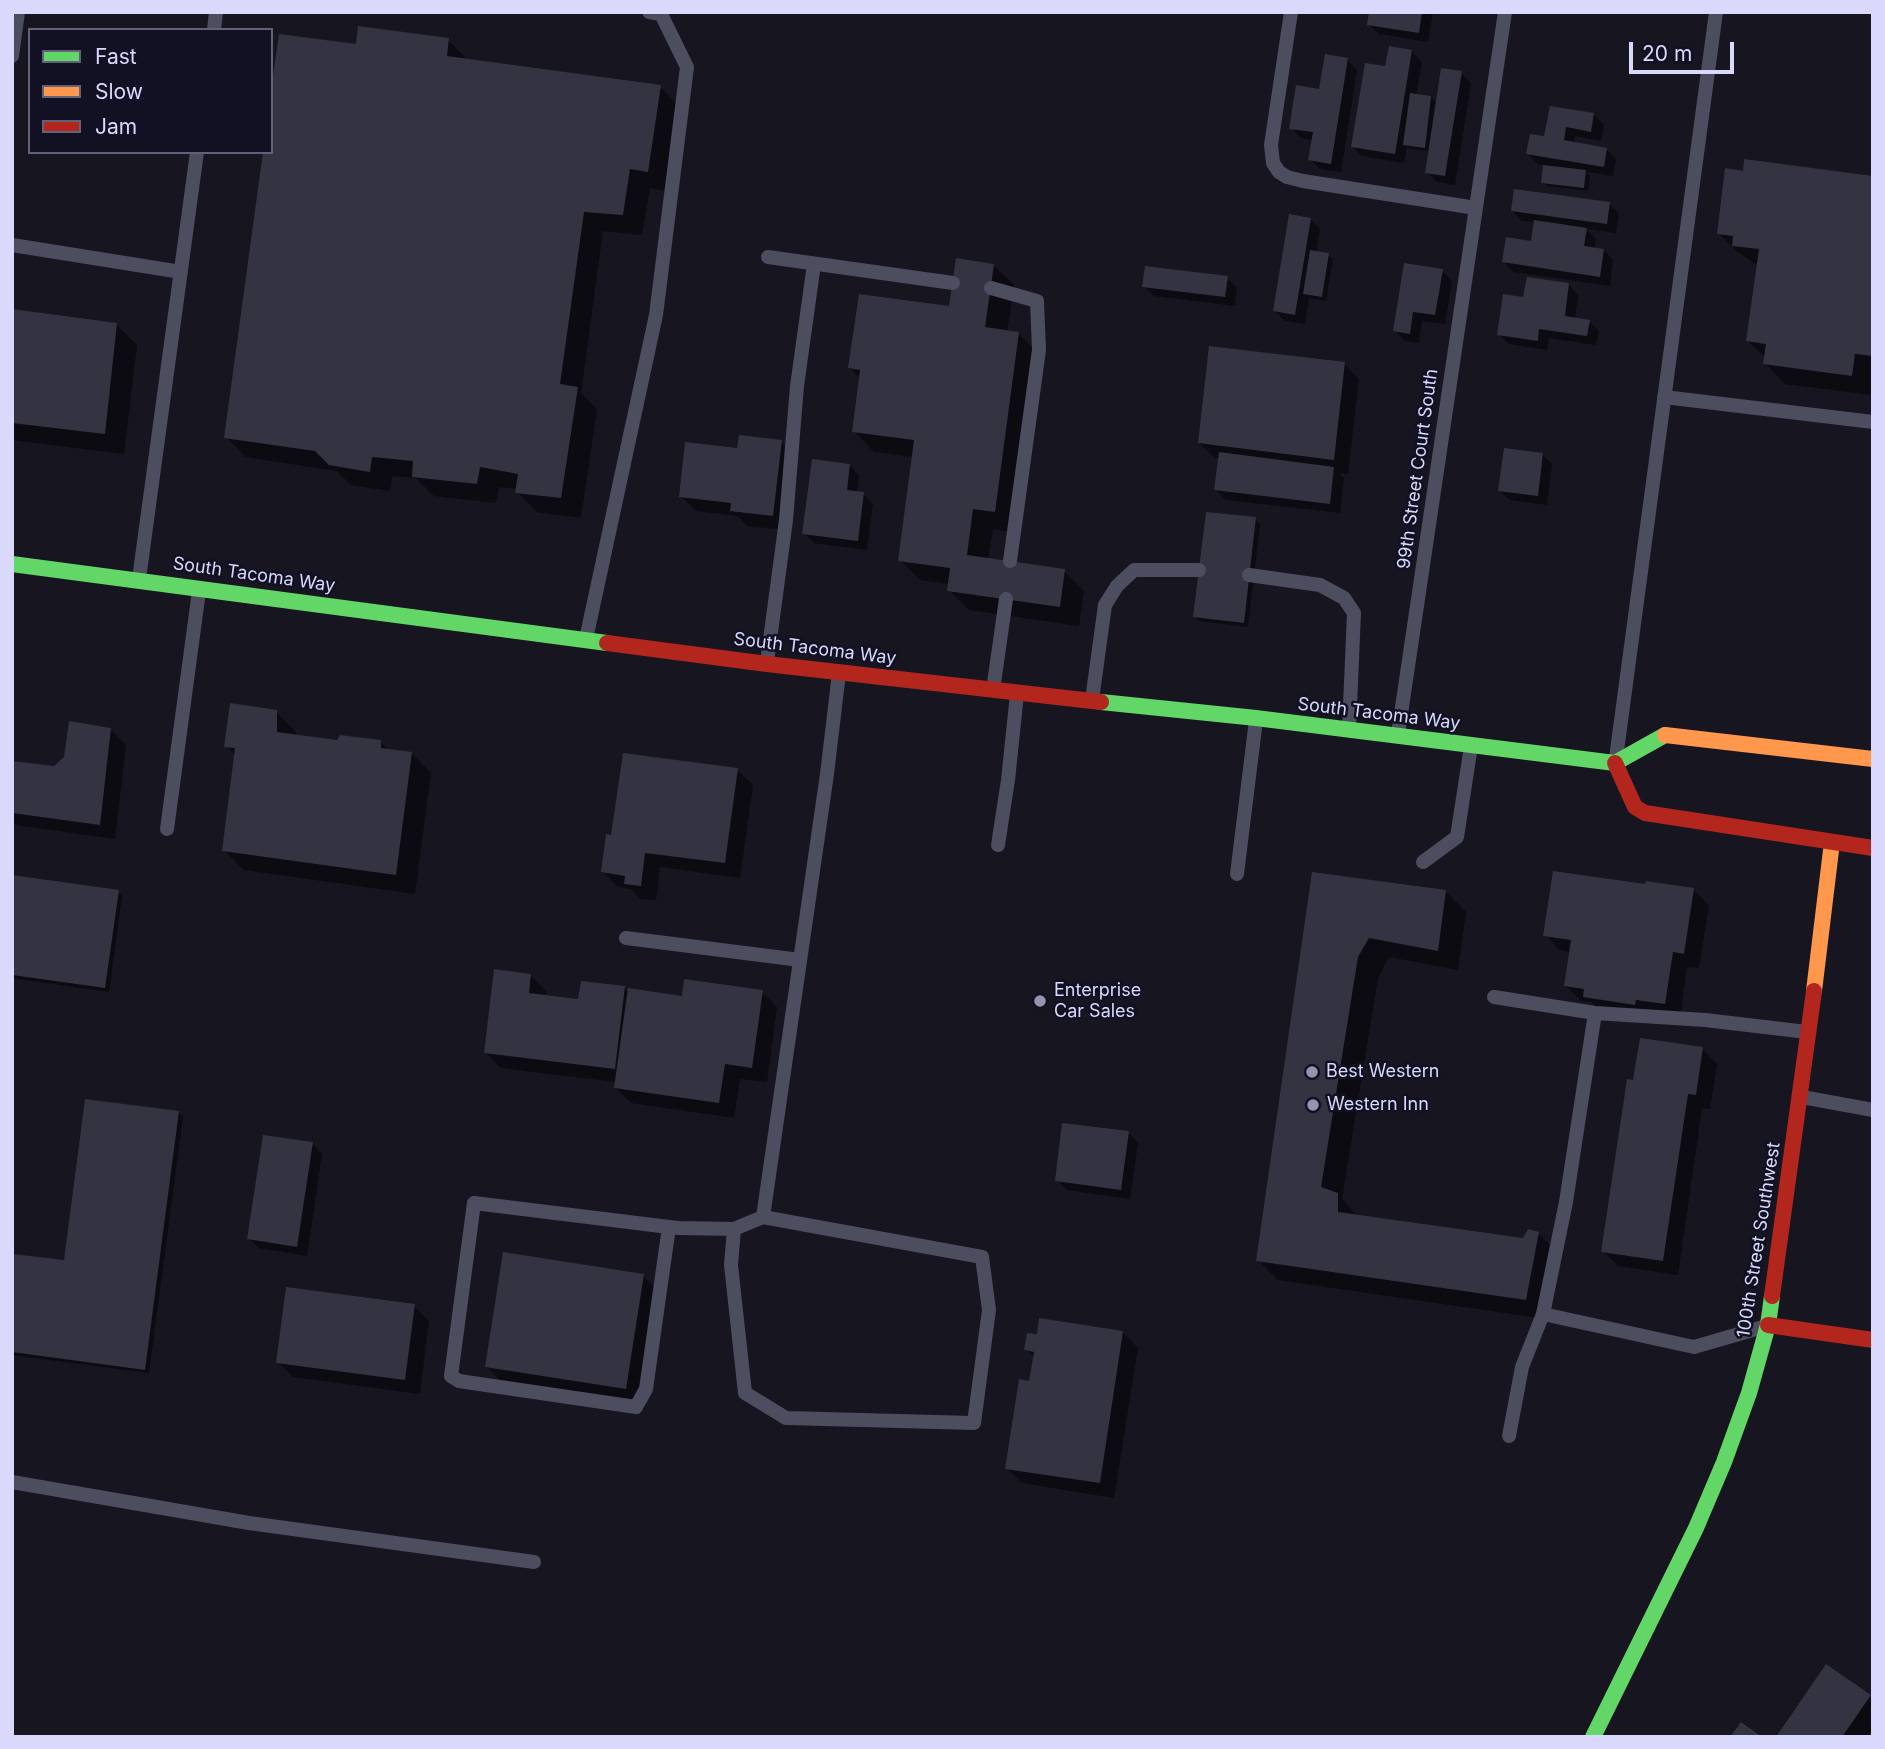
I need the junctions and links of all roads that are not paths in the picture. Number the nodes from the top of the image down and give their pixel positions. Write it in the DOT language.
graph roads {
  1 [pos="18,12"];
  2 [pos="1291,12"];
  3 [pos="1505,12"];
  4 [pos="1716,12"];
  5 [pos="657,13"];
  6 [pos="12,57"];
  7 [pos="197,154"];
  8 [pos="1476,208"];
  9 [pos="12,245"];
  10 [pos="768,257"];
  11 [pos="814,264"];
  12 [pos="181,272"];
  13 [pos="953,283"];
  14 [pos="991,288"];
  15 [pos="1664,397"];
  16 [pos="1873,422"];
  17 [pos="1010,561"];
  18 [pos="12,564"];
  19 [pos="1199,570"];
  20 [pos="1249,575"];
  21 [pos="139,579"];
  22 [pos="199,587"];
  23 [pos="1006,599"];
  24 [pos="586,639"];
  25 [pos="767,664"];
  26 [pos="839,671"];
  27 [pos="993,690"];
  28 [pos="1017,694"];
  29 [pos="1092,702"];
  30 [pos="1256,718"];
  31 [pos="1349,730"];
  32 [pos="1398,736"];
  33 [pos="1472,745"];
  34 [pos="1873,759"];
  35 [pos="1615,763"];
  36 [pos="1863,828"];
  37 [pos="167,829"];
  38 [pos="1832,842"];
  39 [pos="999,845"];
  40 [pos="1873,848"];
  41 [pos="1423,862"];
  42 [pos="1237,874"];
  43 [pos="626,938"];
  44 [pos="800,960"];
  45 [pos="1494,997"];
  46 [pos="1595,1013"];
  47 [pos="1808,1032"];
  48 [pos="1801,1097"];
  49 [pos="1873,1110"];
  50 [pos="763,1217"];
  51 [pos="668,1227"];
  52 [pos="734,1229"];
  53 [pos="1543,1314"];
  54 [pos="1768,1325"];
  55 [pos="1873,1340"];
  56 [pos="1509,1436"];
  57 [pos="12,1482"];
  58 [pos="534,1562"];
  59 [pos="1593,1737"];
  1 -- 6 [label="lane"];
  2 -- 8 [label="lane"];
  3 -- 8 [label="lane, 99th Street Court South"];
  4 -- 15 [label="lane"];
  5 -- 24 [label="lane"];
  7 -- 12 [label="lane"];
  8 -- 32 [label="lane, 99th Street Court South"];
  9 -- 12 [label="lane"];
  10 -- 11 [label="lane"];
  11 -- 13 [label="lane"];
  11 -- 25 [label="lane"];
  12 -- 21 [label="lane"];
  14 -- 17 [label="lane"];
  15 -- 16 [label="lane"];
  15 -- 35 [label="lane"];
  18 -- 21 [label="main road, South Tacoma Way"];
  19 -- 29 [label="lane"];
  20 -- 31 [label="lane"];
  21 -- 22 [label="main road, South Tacoma Way"];
  22 -- 24 [label="main road, South Tacoma Way"];
  22 -- 37 [label="lane"];
  23 -- 27 [label="lane"];
  24 -- 25 [label="main road, South Tacoma Way"];
  25 -- 26 [label="main road, South Tacoma Way"];
  26 -- 27 [label="main road, South Tacoma Way"];
  26 -- 44 [label="lane"];
  27 -- 28 [label="main road, South Tacoma Way"];
  28 -- 29 [label="main road, South Tacoma Way"];
  28 -- 39 [label="lane"];
  29 -- 30 [label="main road, South Tacoma Way"];
  30 -- 31 [label="main road, South Tacoma Way"];
  30 -- 42 [label="lane"];
  31 -- 32 [label="main road, South Tacoma Way"];
  32 -- 33 [label="main road, South Tacoma Way"];
  33 -- 35 [label="main road, South Tacoma Way"];
  33 -- 41 [label="lane"];
  34 -- 35 [label="main road"];
  35 -- 38 [label="main road"];
  36 -- 38 [label="main road"];
  38 -- 40 [label="main road"];
  38 -- 47 [label="main road, 100th Street Southwest"];
  43 -- 44 [label="lane"];
  44 -- 50 [label="lane"];
  45 -- 46 [label="lane"];
  46 -- 47 [label="lane"];
  46 -- 53 [label="lane"];
  47 -- 48 [label="main road, 100th Street Southwest"];
  48 -- 49 [label="lane"];
  48 -- 54 [label="main road, 100th Street Southwest"];
  50 -- 52 [label="lane"];
  50 -- 52 [label="lane"];
  51 -- 51 [label="lane"];
  51 -- 52 [label="lane"];
  53 -- 54 [label="lane"];
  53 -- 56 [label="lane"];
  54 -- 55 [label="main road"];
  54 -- 59 [label="main road, 100th Street Southwest"];
  57 -- 58 [label="lane"];
}
